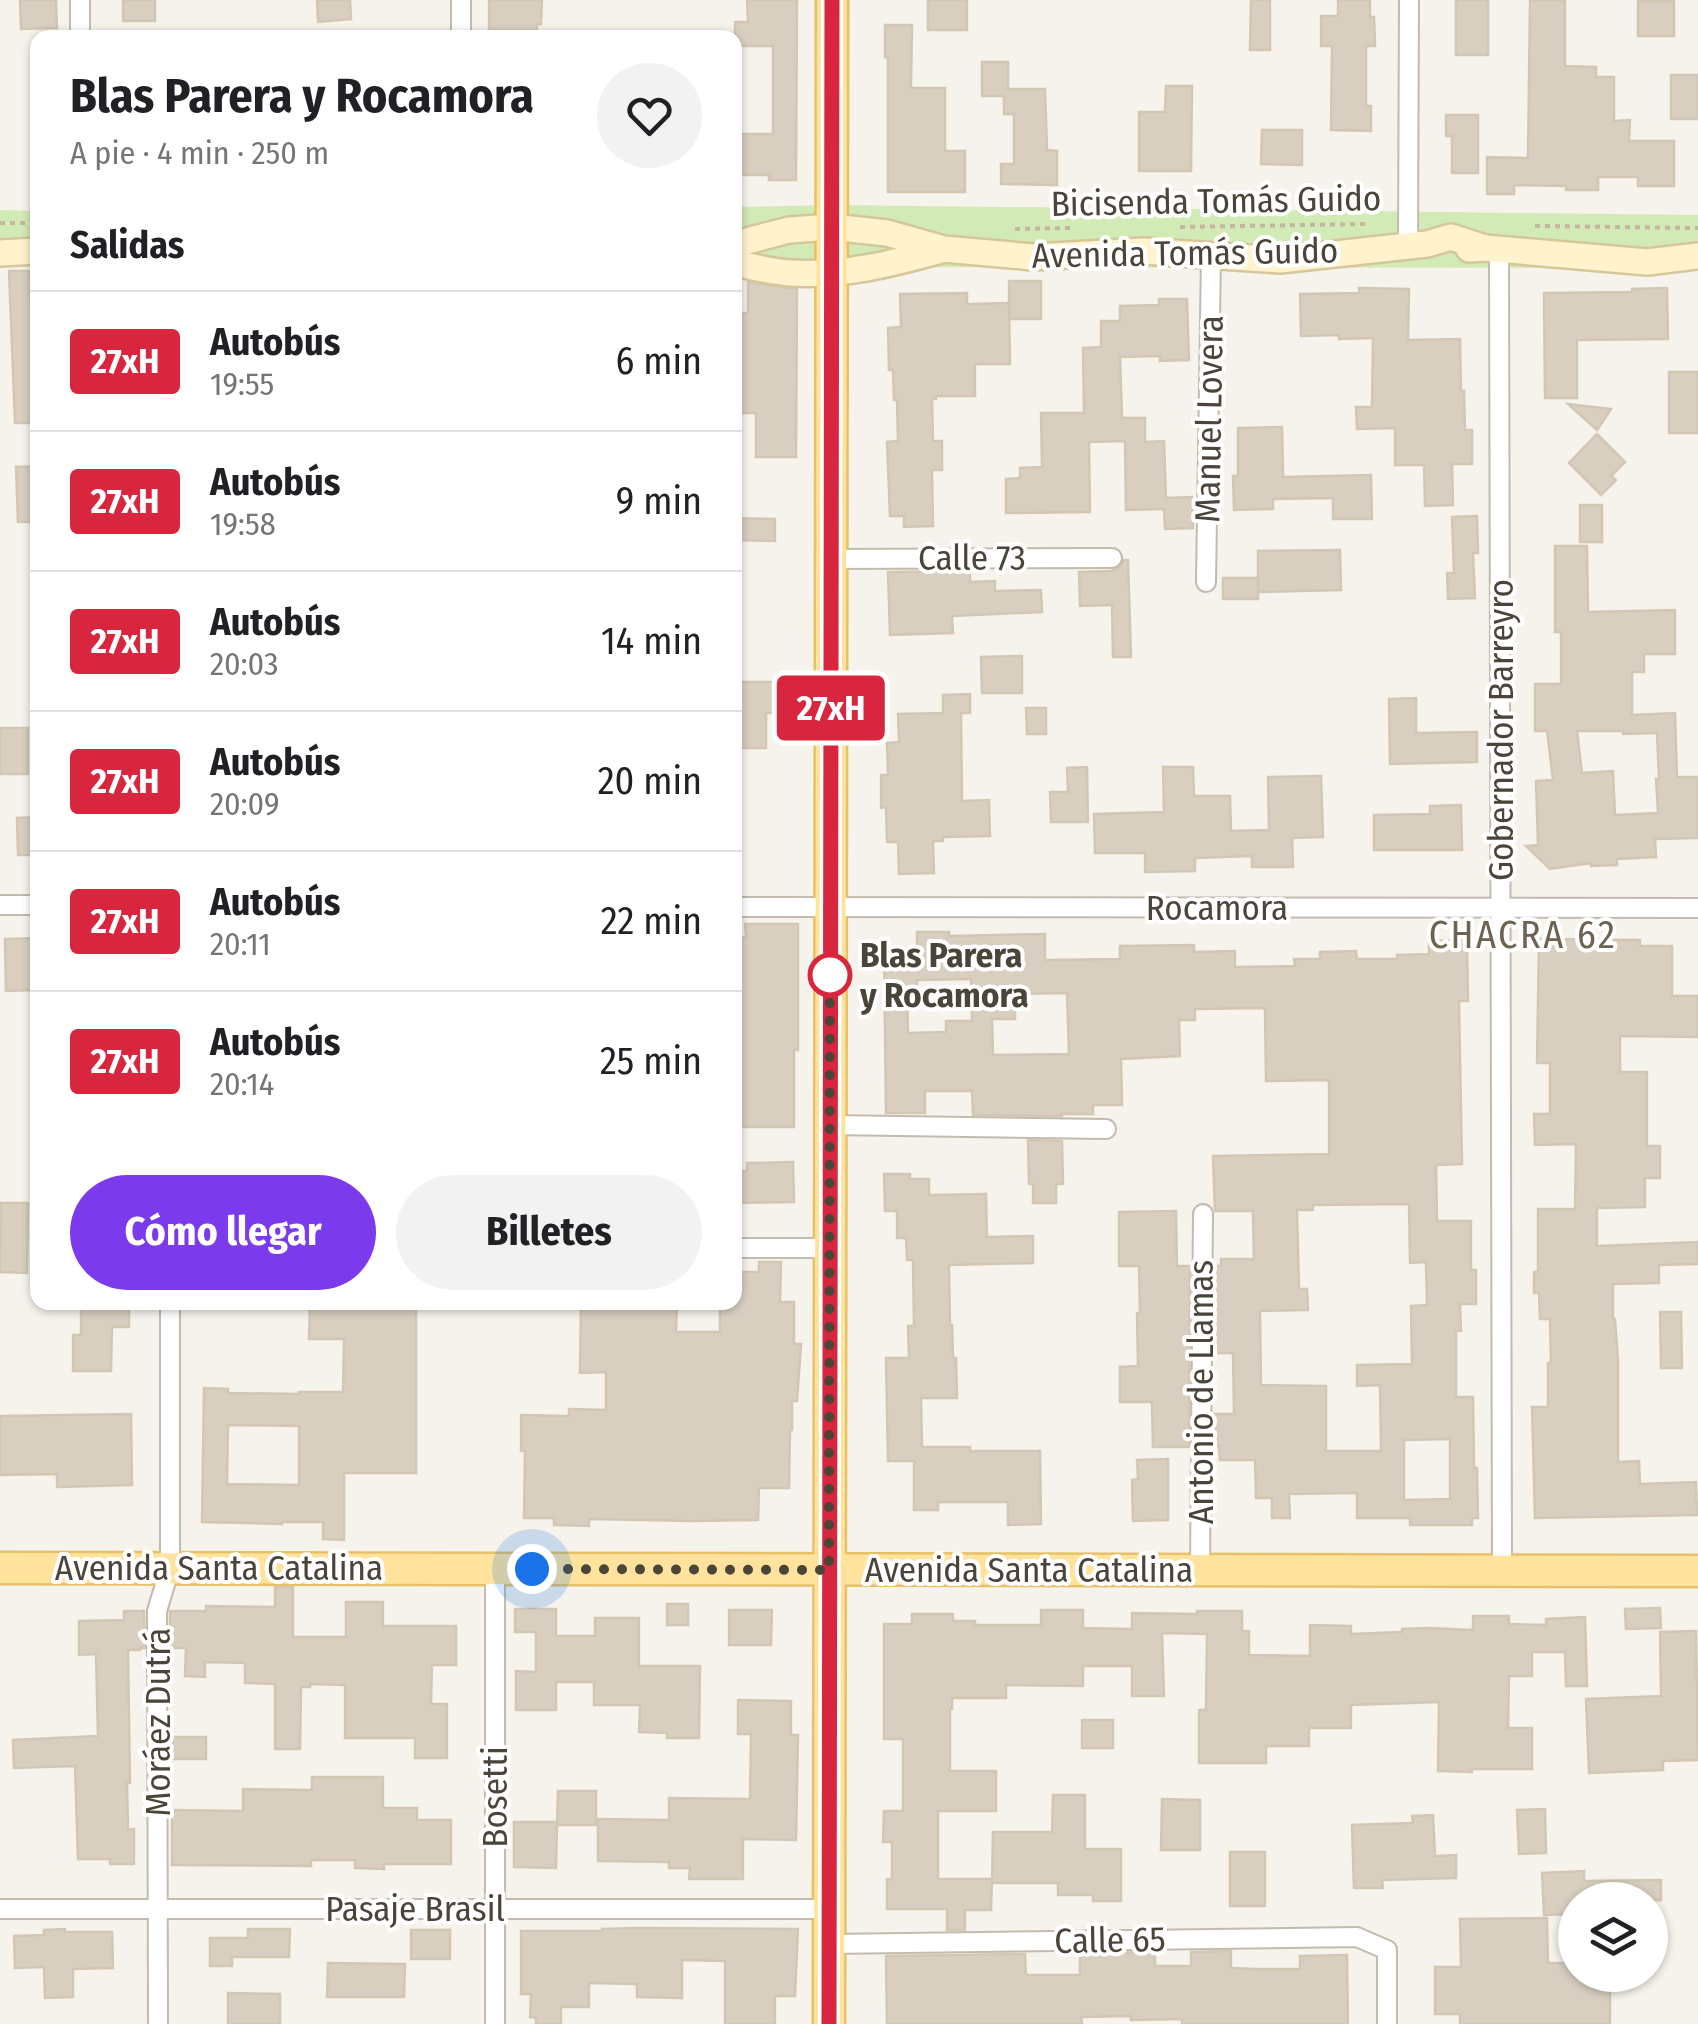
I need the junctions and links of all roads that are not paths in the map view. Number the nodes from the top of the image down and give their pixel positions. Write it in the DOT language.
graph roads {
  1 [pos="80,0"];
  2 [pos="461,0"];
  3 [pos="832,0"];
  4 [pos="1409,0"];
  5 [pos="80,30"];
  6 [pos="461,30"];
  7 [pos="832,227"];
  8 [pos="1414,238"];
  9 [pos="742,242"];
  10 [pos="1492,248"];
  11 [pos="944,249"];
  12 [pos="30,251"];
  13 [pos="0,253"];
  14 [pos="1211,256"];
  15 [pos="1698,256"];
  16 [pos="742,265"];
  17 [pos="831,273"];
  18 [pos="830,558"];
  19 [pos="1112,558"];
  20 [pos="1206,582"];
  21 [pos="0,904"];
  22 [pos="30,904"];
  23 [pos="742,907"];
  24 [pos="831,907"];
  25 [pos="1502,908"];
  26 [pos="1698,908"];
  27 [pos="830,1125"];
  28 [pos="1106,1129"];
  29 [pos="1202,1214"];
  30 [pos="742,1248"];
  31 [pos="830,1248"];
  32 [pos="170,1310"];
  33 [pos="0,1568"];
  34 [pos="170,1568"];
  35 [pos="495,1569"];
  36 [pos="829,1570"];
  37 [pos="1200,1570"];
  38 [pos="1502,1571"];
  39 [pos="1698,1571"];
  40 [pos="158,1908"];
  41 [pos="829,1908"];
  42 [pos="0,1909"];
  43 [pos="495,1909"];
  44 [pos="829,1944"];
  45 [pos="158,2024"];
  46 [pos="494,2024"];
  47 [pos="829,2024"];
  48 [pos="1387,2024"];
  1 -- 5 [label="street"];
  2 -- 6 [label="street"];
  3 -- 7 [label="main road"];
  4 -- 8 [label="street"];
  7 -- 9 [label="main road, Avenida Tomás Guido"];
  7 -- 11 [label="main road, Avenida Tomás Guido"];
  7 -- 17 [label="main road"];
  8 -- 10 [label="main road, Avenida Tomás Guido"];
  8 -- 14 [label="main road, Avenida Tomás Guido"];
  10 -- 15 [label="main road, Avenida Tomás Guido"];
  10 -- 25 [label="street, Gobernador Barreyro"];
  11 -- 14 [label="main road, Avenida Tomás Guido"];
  11 -- 17 [label="main road, Avenida Tomás Guido"];
  12 -- 13 [label="main road"];
  14 -- 20 [label="street, Manuel Lovera"];
  16 -- 17 [label="main road, Avenida Tomás Guido"];
  17 -- 18 [label="main road"];
  18 -- 19 [label="street, Calle 73"];
  18 -- 24 [label="main road"];
  21 -- 22 [label="street"];
  23 -- 24 [label="street, Rocamora"];
  24 -- 25 [label="street, Rocamora"];
  24 -- 27 [label="main road"];
  25 -- 26 [label="street, Rocamora"];
  25 -- 38 [label="street, Gobernador Barreyro"];
  27 -- 28 [label="street"];
  27 -- 31 [label="main road"];
  29 -- 37 [label="street, Antonio de Llamas"];
  30 -- 31 [label="street"];
  31 -- 36 [label="main road"];
  32 -- 34 [label="street, Moráez Dutrá"];
  33 -- 34 [label="main road, Avenida Santa Catalina"];
  34 -- 35 [label="main road, Avenida Santa Catalina"];
  34 -- 40 [label="street, Moráez Dutrá"];
  35 -- 36 [label="main road, Avenida Santa Catalina"];
  35 -- 43 [label="street, Bosetti"];
  36 -- 37 [label="main road, Avenida Santa Catalina"];
  36 -- 41 [label="main road"];
  37 -- 38 [label="main road, Avenida Santa Catalina"];
  38 -- 39 [label="main road, Avenida Santa Catalina"];
  40 -- 42 [label="street, Pasaje Brasil"];
  40 -- 43 [label="street, Pasaje Brasil"];
  40 -- 45 [label="street, Moráez Dutrá"];
  41 -- 43 [label="street, Pasaje Brasil"];
  41 -- 44 [label="main road"];
  43 -- 46 [label="street, Bosetti"];
  44 -- 47 [label="main road"];
  44 -- 48 [label="street, Calle 65"];
}
